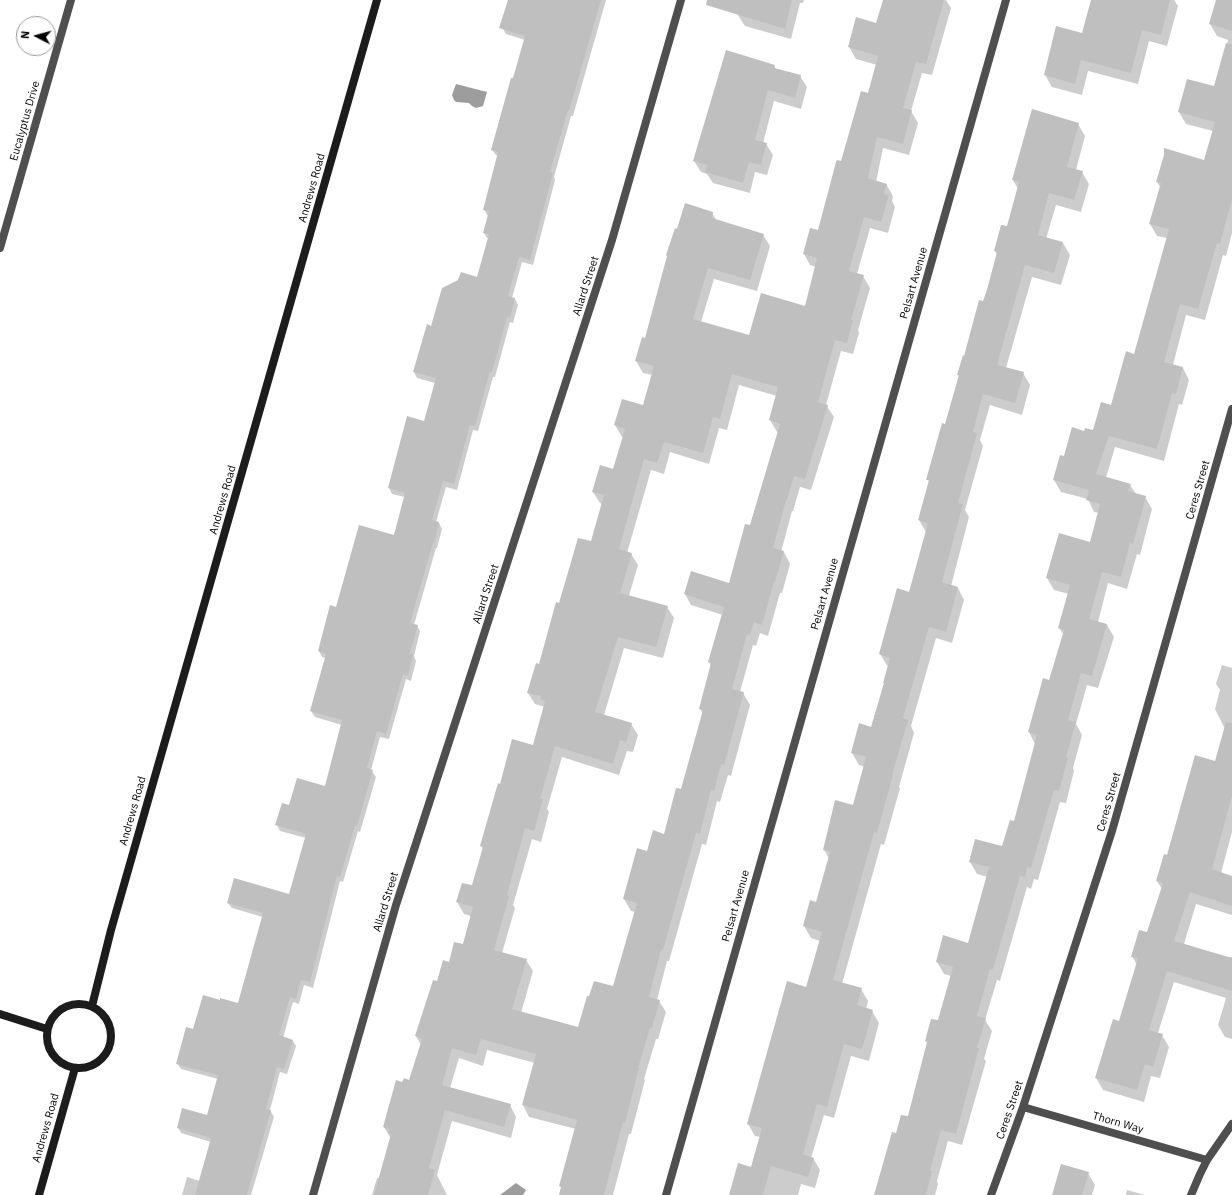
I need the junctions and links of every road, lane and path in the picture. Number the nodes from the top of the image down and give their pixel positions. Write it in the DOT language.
graph roads {
  1 [pos="71,0"];
  2 [pos="377,0"];
  3 [pos="681,0"];
  4 [pos="1006,0"];
  5 [pos="4,220"];
  6 [pos="0,248"];
  7 [pos="1232,409"];
  8 [pos="92,1006"];
  9 [pos="0,1014"];
  10 [pos="47,1029"];
  11 [pos="75,1068"];
  12 [pos="1023,1107"];
  13 [pos="1232,1124"];
  14 [pos="1207,1160"];
  15 [pos="39,1195"];
  16 [pos="313,1195"];
  17 [pos="666,1195"];
  18 [pos="991,1195"];
  19 [pos="1192,1195"];
  1 -- 5 [label="street, Eucalyptus Drive"];
  2 -- 8 [label="main road, Andrews Road"];
  3 -- 16 [label="street, Allard Street"];
  4 -- 17 [label="street, Pelsart Avenue"];
  5 -- 6 [label="street, Eucalyptus Drive"];
  7 -- 12 [label="street, Ceres Street"];
  8 -- 10 [label="main road"];
  8 -- 11 [label="main road"];
  9 -- 10 [label="main road"];
  10 -- 11 [label="main road"];
  11 -- 15 [label="main road, Andrews Road"];
  12 -- 14 [label="street, Thorn Way"];
  12 -- 18 [label="street, Ceres Street"];
  13 -- 14 [label="street"];
  14 -- 19 [label="street"];
}
